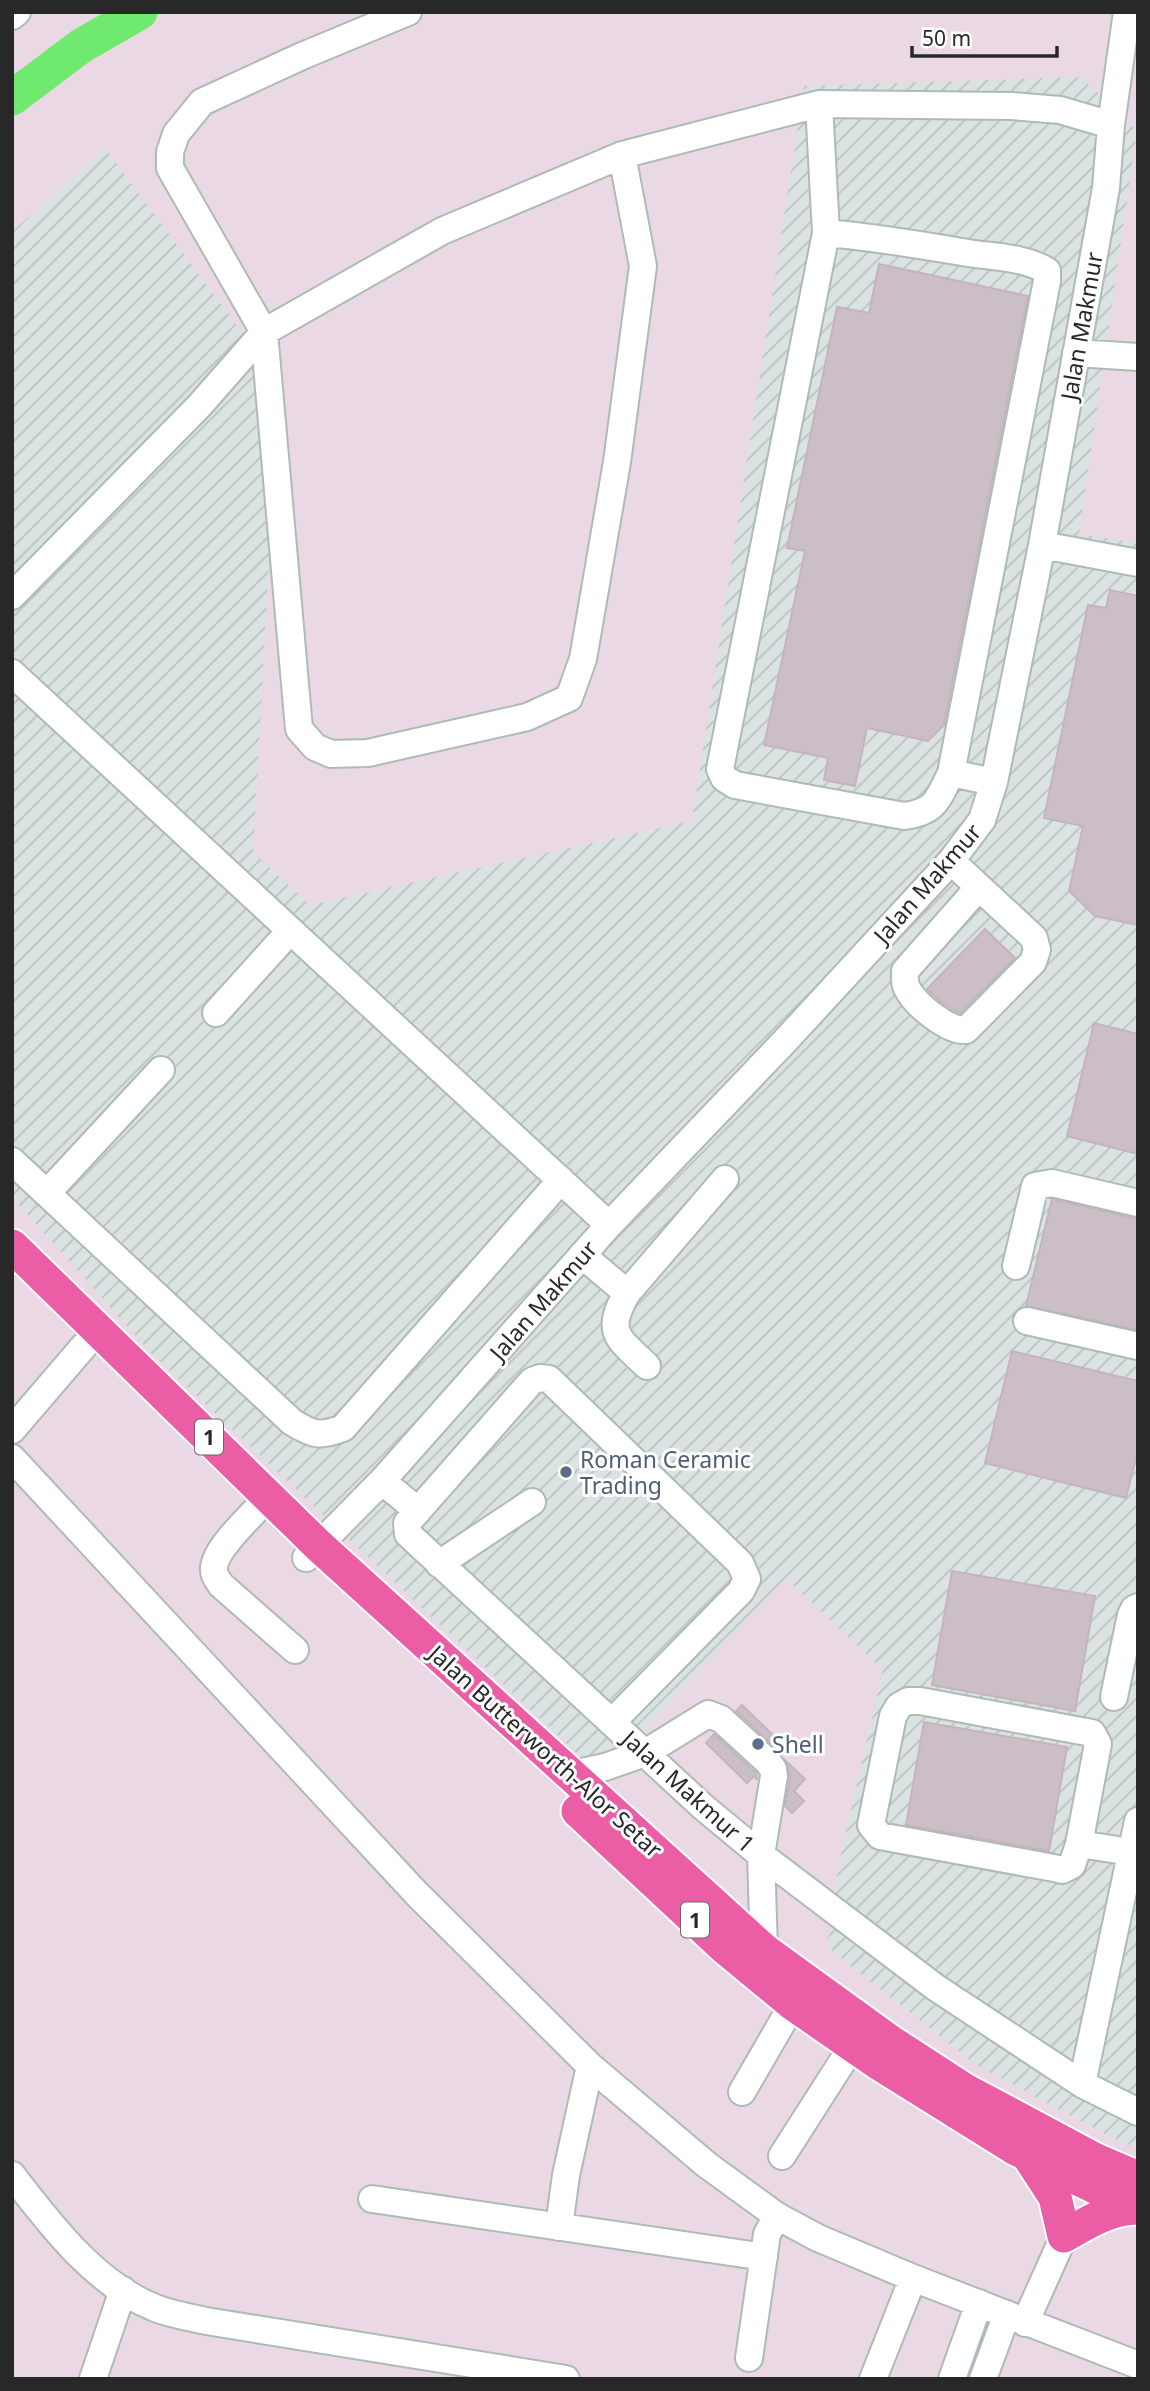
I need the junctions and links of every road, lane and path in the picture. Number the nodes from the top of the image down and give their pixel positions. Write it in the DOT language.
graph roads {
  1 [pos="17,12"];
  2 [pos="408,12"];
  3 [pos="12,16"];
  4 [pos="1130,21"];
  5 [pos="819,104"];
  6 [pos="1111,125"];
  7 [pos="622,155"];
  8 [pos="826,233"];
  9 [pos="264,331"];
  10 [pos="1076,353"];
  11 [pos="1138,357"];
  12 [pos="1042,545"];
  13 [pos="1138,563"];
  14 [pos="12,596"];
  15 [pos="12,673"];
  16 [pos="951,773"];
  17 [pos="993,782"];
  18 [pos="951,861"];
  19 [pos="979,887"];
  20 [pos="290,931"];
  21 [pos="216,1013"];
  22 [pos="161,1070"];
  23 [pos="12,1161"];
  24 [pos="725,1179"];
  25 [pos="561,1180"];
  26 [pos="47,1193"];
  27 [pos="1138,1203"];
  28 [pos="609,1225"];
  29 [pos="12,1246"];
  30 [pos="582,1255"];
  31 [pos="1016,1266"];
  32 [pos="12,1278"];
  33 [pos="627,1293"];
  34 [pos="1027,1321"];
  35 [pos="84,1346"];
  36 [pos="1138,1346"];
  37 [pos="647,1366"];
  38 [pos="480,1372"];
  39 [pos="514,1402"];
  40 [pos="12,1430"];
  41 [pos="12,1458"];
  42 [pos="382,1481"];
  43 [pos="532,1502"];
  44 [pos="254,1511"];
  45 [pos="418,1511"];
  46 [pos="312,1552"];
  47 [pos="439,1564"];
  48 [pos="1138,1607"];
  49 [pos="295,1650"];
  50 [pos="1114,1697"];
  51 [pos="613,1721"];
  52 [pos="645,1753"];
  53 [pos="572,1774"];
  54 [pos="1138,1821"];
  55 [pos="1079,1844"];
  56 [pos="761,1855"];
  57 [pos="1132,1868"];
  58 [pos="764,1950"];
  59 [pos="793,2004"];
  60 [pos="853,2045"];
  61 [pos="590,2066"];
  62 [pos="1082,2084"];
  63 [pos="742,2092"];
  64 [pos="1138,2112"];
  65 [pos="782,2155"];
  66 [pos="1028,2155"];
  67 [pos="12,2175"];
  68 [pos="1138,2178"];
  69 [pos="372,2199"];
  70 [pos="1138,2208"];
  71 [pos="777,2216"];
  72 [pos="559,2227"];
  73 [pos="1064,2236"];
  74 [pos="764,2257"];
  75 [pos="913,2278"];
  76 [pos="123,2290"];
  77 [pos="979,2303"];
  78 [pos="1016,2318"];
  79 [pos="749,2358"];
  80 [pos="1138,2365"];
  81 [pos="446,2369"];
  82 [pos="93,2379"];
  83 [pos="566,2379"];
  84 [pos="873,2379"];
  85 [pos="952,2379"];
  86 [pos="983,2379"];
  1 -- 3 [label="street"];
  2 -- 9 [label="street"];
  4 -- 6 [label="street, Jalan Makmur"];
  5 -- 6 [label="street"];
  5 -- 7 [label="street"];
  5 -- 8 [label="street"];
  6 -- 10 [label="street, Jalan Makmur"];
  7 -- 9 [label="street"];
  7 -- 9 [label="street"];
  8 -- 16 [label="street"];
  8 -- 16 [label="street"];
  9 -- 14 [label="street"];
  10 -- 11 [label="street"];
  10 -- 12 [label="street, Jalan Makmur"];
  12 -- 13 [label="street"];
  12 -- 17 [label="street, Jalan Makmur"];
  15 -- 20 [label="street"];
  16 -- 17 [label="street"];
  17 -- 18 [label="street, Jalan Makmur"];
  18 -- 19 [label="street"];
  18 -- 28 [label="street, Jalan Makmur"];
  19 -- 19 [label="street"];
  20 -- 21 [label="street"];
  20 -- 25 [label="street"];
  22 -- 26 [label="street"];
  23 -- 26 [label="street"];
  24 -- 33 [label="street"];
  25 -- 26 [label="street"];
  25 -- 28 [label="street"];
  27 -- 31 [label="street"];
  28 -- 30 [label="street, Jalan Makmur"];
  29 -- 46 [label="main road, Jalan Butterworth-Alor Setar / 1"];
  30 -- 33 [label="street"];
  30 -- 38 [label="street, Jalan Makmur"];
  32 -- 35 [label="main road, Jalan Butterworth-Alor Setar / 1"];
  33 -- 37 [label="street"];
  34 -- 36 [label="street"];
  35 -- 40 [label="street"];
  35 -- 44 [label="main road, Jalan Butterworth-Alor Setar / 1"];
  38 -- 39 [label="street"];
  38 -- 42 [label="street, Jalan Makmur"];
  39 -- 45 [label="street"];
  39 -- 51 [label="street"];
  41 -- 61 [label="street"];
  42 -- 45 [label="street"];
  42 -- 46 [label="street, Jalan Makmur"];
  43 -- 47 [label="street"];
  44 -- 46 [label="main road, Jalan Butterworth-Alor Setar / 1"];
  44 -- 49 [label="street"];
  45 -- 47 [label="street, Jalan Makmur 1"];
  46 -- 53 [label="main road, Jalan Butterworth-Alor Setar / 1"];
  46 -- 59 [label="main road, Jalan Butterworth-Alor Setar / 1"];
  47 -- 51 [label="street, Jalan Makmur 1"];
  48 -- 50 [label="street"];
  51 -- 52 [label="street, Jalan Makmur 1"];
  52 -- 53 [label="street"];
  52 -- 56 [label="street, Jalan Makmur 1"];
  52 -- 56 [label="street"];
  53 -- 58 [label="main road, Jalan Butterworth-Alor Setar / 1"];
  54 -- 57 [label="street"];
  55 -- 55 [label="street"];
  55 -- 57 [label="street"];
  56 -- 58 [label="street"];
  56 -- 62 [label="street, Jalan Makmur 1"];
  57 -- 62 [label="street"];
  58 -- 68 [label="main road, Jalan Butterworth-Alor Setar / 1"];
  59 -- 60 [label="main road, Jalan Butterworth-Alor Setar / 1"];
  59 -- 63 [label="street"];
  60 -- 65 [label="street"];
  60 -- 66 [label="main road, Jalan Butterworth-Alor Setar / 1"];
  61 -- 71 [label="street"];
  61 -- 72 [label="street"];
  62 -- 64 [label="street, Jalan Makmur 1"];
  66 -- 70 [label="main road, Jalan Butterworth-Alor Setar / 1"];
  66 -- 73 [label="main road"];
  67 -- 76 [label="street"];
  69 -- 72 [label="street"];
  70 -- 73 [label="main road"];
  71 -- 74 [label="street"];
  71 -- 75 [label="street"];
  72 -- 74 [label="street"];
  73 -- 78 [label="street"];
  74 -- 79 [label="street"];
  75 -- 77 [label="street"];
  75 -- 84 [label="street"];
  76 -- 81 [label="street"];
  76 -- 82 [label="street"];
  77 -- 78 [label="street"];
  77 -- 85 [label="street"];
  78 -- 80 [label="street"];
  78 -- 86 [label="street"];
  81 -- 83 [label="street"];
}
